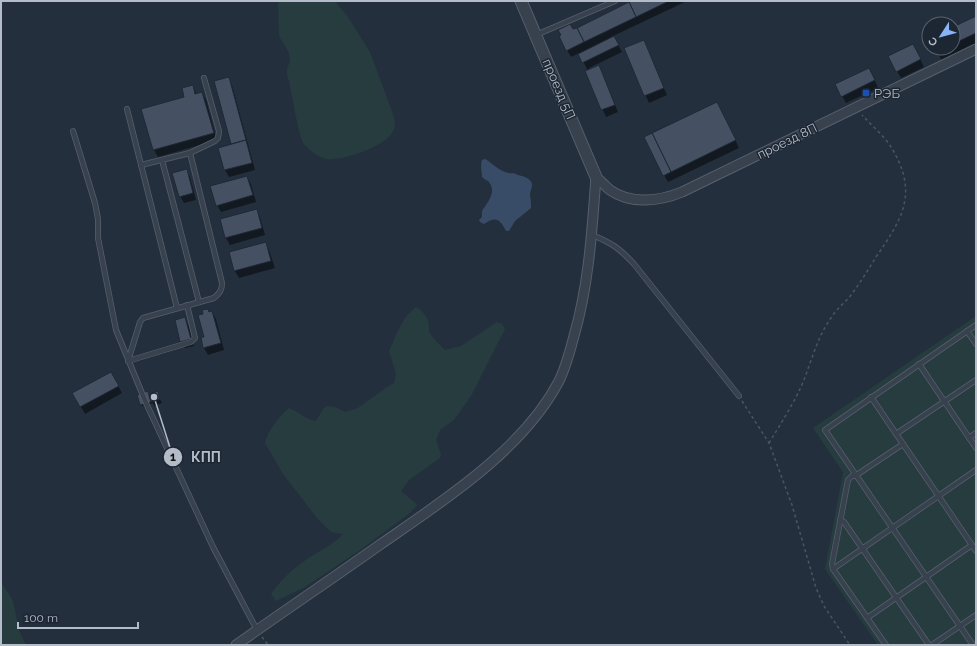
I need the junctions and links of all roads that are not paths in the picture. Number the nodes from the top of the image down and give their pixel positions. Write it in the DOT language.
graph roads {
  1 [pos="521,1"];
  2 [pos="615,1"];
  3 [pos="536,35"];
  4 [pos="976,49"];
  5 [pos="204,78"];
  6 [pos="127,109"];
  7 [pos="73,131"];
  8 [pos="190,153"];
  9 [pos="162,160"];
  10 [pos="141,165"];
  11 [pos="596,177"];
  12 [pos="592,235"];
  13 [pos="199,302"];
  14 [pos="187,306"];
  15 [pos="177,308"];
  16 [pos="976,325"];
  17 [pos="967,331"];
  18 [pos="976,344"];
  19 [pos="128,361"];
  20 [pos="919,364"];
  21 [pos="976,380"];
  22 [pos="739,396"];
  23 [pos="871,397"];
  24 [pos="944,402"];
  25 [pos="976,433"];
  26 [pos="896,434"];
  27 [pos="969,438"];
  28 [pos="903,444"];
  29 [pos="976,448"];
  30 [pos="976,470"];
  31 [pos="854,475"];
  32 [pos="938,496"];
  33 [pos="840,520"];
  34 [pos="891,528"];
  35 [pos="972,545"];
  36 [pos="862,549"];
  37 [pos="976,551"];
  38 [pos="833,569"];
  39 [pos="926,577"];
  40 [pos="896,598"];
  41 [pos="976,615"];
  42 [pos="867,618"];
  43 [pos="960,626"];
  44 [pos="257,630"];
  45 [pos="236,645"];
  46 [pos="886,645"];
  47 [pos="928,645"];
  48 [pos="932,645"];
  49 [pos="972,645"];
  1 -- 3 [label="street, проезд 5П"];
  2 -- 3 [label="lane"];
  3 -- 11 [label="street, проезд 5П"];
  4 -- 11 [label="street, проезд 8П"];
  5 -- 8 [label="lane"];
  6 -- 10 [label="lane"];
  7 -- 19 [label="lane"];
  8 -- 9 [label="lane"];
  8 -- 13 [label="lane"];
  9 -- 10 [label="lane"];
  9 -- 13 [label="lane"];
  10 -- 15 [label="lane"];
  11 -- 12 [label="street"];
  12 -- 22 [label="lane"];
  12 -- 44 [label="street"];
  13 -- 14 [label="lane"];
  14 -- 15 [label="lane"];
  14 -- 19 [label="lane"];
  15 -- 19 [label="lane"];
  16 -- 17 [label="lane"];
  17 -- 18 [label="lane"];
  17 -- 20 [label="lane"];
  19 -- 44 [label="lane"];
  20 -- 23 [label="lane"];
  20 -- 24 [label="lane"];
  21 -- 24 [label="lane"];
  23 -- 26 [label="lane"];
  23 -- 31 [label="lane"];
  24 -- 26 [label="lane"];
  24 -- 27 [label="lane"];
  25 -- 27 [label="lane"];
  26 -- 28 [label="lane"];
  27 -- 29 [label="lane"];
  28 -- 31 [label="lane"];
  28 -- 32 [label="lane"];
  30 -- 32 [label="lane"];
  31 -- 33 [label="lane"];
  31 -- 34 [label="lane"];
  32 -- 34 [label="lane"];
  32 -- 35 [label="lane"];
  33 -- 36 [label="lane"];
  33 -- 38 [label="lane"];
  34 -- 36 [label="lane"];
  34 -- 39 [label="lane"];
  35 -- 37 [label="lane"];
  35 -- 39 [label="lane"];
  36 -- 38 [label="lane"];
  36 -- 40 [label="lane"];
  38 -- 42 [label="lane"];
  39 -- 40 [label="lane"];
  39 -- 43 [label="lane"];
  40 -- 42 [label="lane"];
  40 -- 47 [label="lane"];
  41 -- 43 [label="lane"];
  42 -- 46 [label="lane"];
  43 -- 48 [label="lane"];
  43 -- 49 [label="lane"];
  44 -- 45 [label="street"];
}
